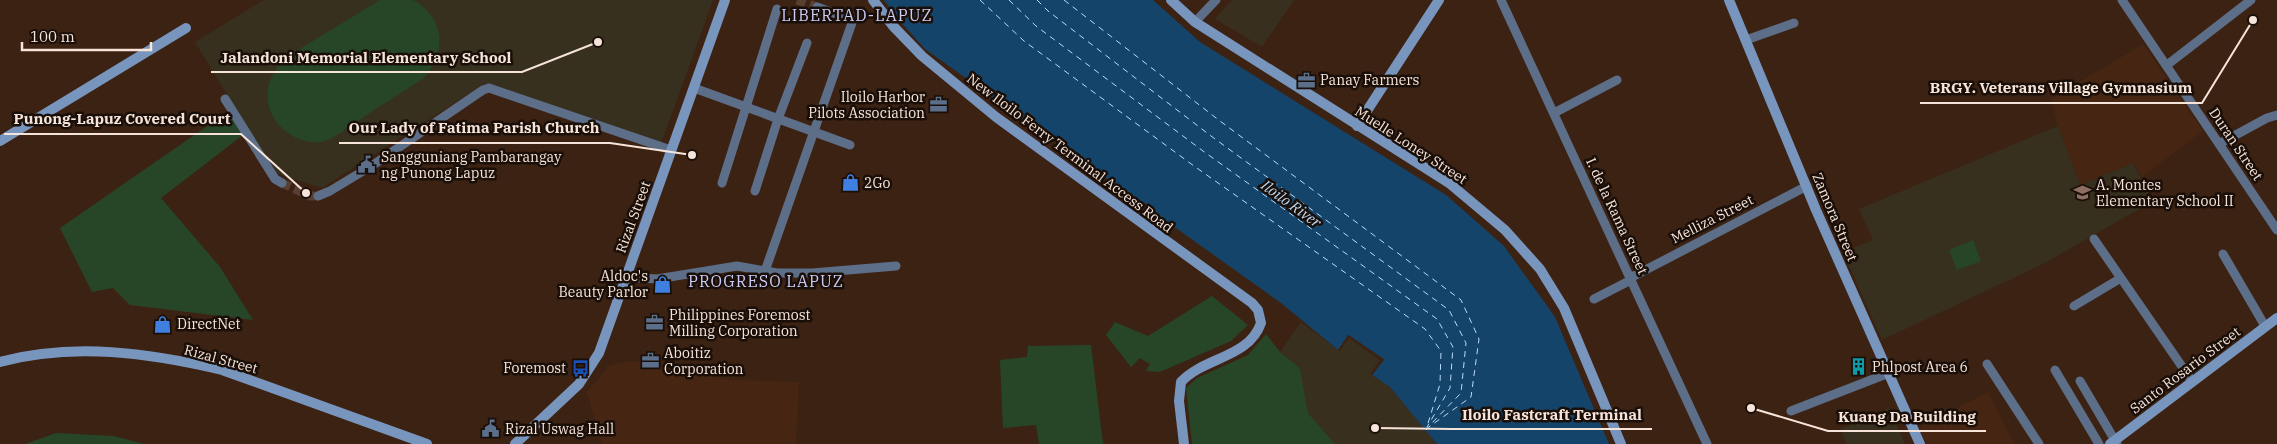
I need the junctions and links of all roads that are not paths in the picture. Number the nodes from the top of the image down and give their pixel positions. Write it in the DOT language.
graph roads {
  1 [pos="725,0"];
  2 [pos="873,0"];
  3 [pos="1171,0"];
  4 [pos="1216,0"];
  5 [pos="1439,0"];
  6 [pos="1501,0"];
  7 [pos="1729,0"];
  8 [pos="2122,0"];
  9 [pos="2246,1"];
  10 [pos="817,7"];
  11 [pos="777,9"];
  12 [pos="1195,22"];
  13 [pos="1794,24"];
  14 [pos="186,28"];
  15 [pos="1746,40"];
  16 [pos="806,44"];
  17 [pos="2167,65"];
  18 [pos="1617,80"];
  19 [pos="694,88"];
  20 [pos="225,99"];
  21 [pos="744,107"];
  22 [pos="1554,113"];
  23 [pos="2277,115"];
  24 [pos="778,119"];
  25 [pos="1357,126"];
  26 [pos="813,132"];
  27 [pos="0,141"];
  28 [pos="2219,144"];
  29 [pos="850,145"];
  30 [pos="671,150"];
  31 [pos="282,183"];
  32 [pos="722,183"];
  33 [pos="1807,186"];
  34 [pos="755,191"];
  35 [pos="318,196"];
  36 [pos="2277,230"];
  37 [pos="2094,239"];
  38 [pos="2223,254"];
  39 [pos="896,266"];
  40 [pos="765,270"];
  41 [pos="626,277"];
  42 [pos="2121,278"];
  43 [pos="1631,279"];
  44 [pos="1594,299"];
  45 [pos="2074,306"];
  46 [pos="2277,318"];
  47 [pos="2265,326"];
  48 [pos="0,362"];
  49 [pos="1987,364"];
  50 [pos="2054,370"];
  51 [pos="1888,373"];
  52 [pos="2192,381"];
  53 [pos="2080,382"];
  54 [pos="1791,411"];
  55 [pos="2114,443"];
  56 [pos="427,444"];
  57 [pos="515,444"];
  58 [pos="1184,444"];
  59 [pos="1621,444"];
  60 [pos="1707,444"];
  61 [pos="1920,444"];
  62 [pos="2039,444"];
  63 [pos="2099,444"];
  1 -- 19 [label="main road, Rizal Street"];
  2 -- 58 [label="main road, New Iloilo Ferry Terminal Access Road"];
  3 -- 12 [label="main road, Muelle Loney Street"];
  4 -- 12 [label="street"];
  5 -- 25 [label="main road"];
  6 -- 22 [label="street, I. de la Rama Street"];
  7 -- 15 [label="main road, Zamora Street"];
  8 -- 17 [label="street, Duran Street"];
  9 -- 17 [label="street"];
  10 -- 26 [label="street"];
  11 -- 21 [label="street"];
  12 -- 25 [label="main road, Muelle Loney Street"];
  13 -- 15 [label="street"];
  14 -- 27 [label="main road"];
  15 -- 33 [label="main road, Zamora Street"];
  16 -- 24 [label="street"];
  17 -- 28 [label="street, Duran Street"];
  18 -- 22 [label="street"];
  19 -- 21 [label="street"];
  19 -- 30 [label="main road, Rizal Street"];
  20 -- 31 [label="street"];
  21 -- 24 [label="street"];
  21 -- 32 [label="street"];
  22 -- 43 [label="street, I. de la Rama Street"];
  23 -- 28 [label="street"];
  24 -- 26 [label="street"];
  24 -- 34 [label="street"];
  25 -- 59 [label="main road, Muelle Loney Street"];
  26 -- 29 [label="street"];
  26 -- 40 [label="street"];
  28 -- 36 [label="street, Duran Street"];
  30 -- 35 [label="street"];
  30 -- 41 [label="main road, Rizal Street"];
  33 -- 43 [label="street, Melliza Street"];
  33 -- 51 [label="main road, Zamora Street"];
  37 -- 42 [label="street"];
  38 -- 47 [label="street"];
  39 -- 40 [label="street"];
  40 -- 41 [label="street"];
  41 -- 57 [label="main road, Rizal Street"];
  42 -- 45 [label="street"];
  42 -- 52 [label="street"];
  43 -- 44 [label="street, Melliza Street"];
  43 -- 60 [label="street, I. de la Rama Street"];
  46 -- 47 [label="main road, Santo Rosario Street"];
  47 -- 52 [label="main road, Santo Rosario Street"];
  48 -- 56 [label="main road, Rizal Street"];
  49 -- 62 [label="street"];
  50 -- 63 [label="street"];
  51 -- 54 [label="street"];
  51 -- 61 [label="main road, Zamora Street"];
  52 -- 55 [label="main road, Santo Rosario Street"];
  53 -- 55 [label="street"];
}
